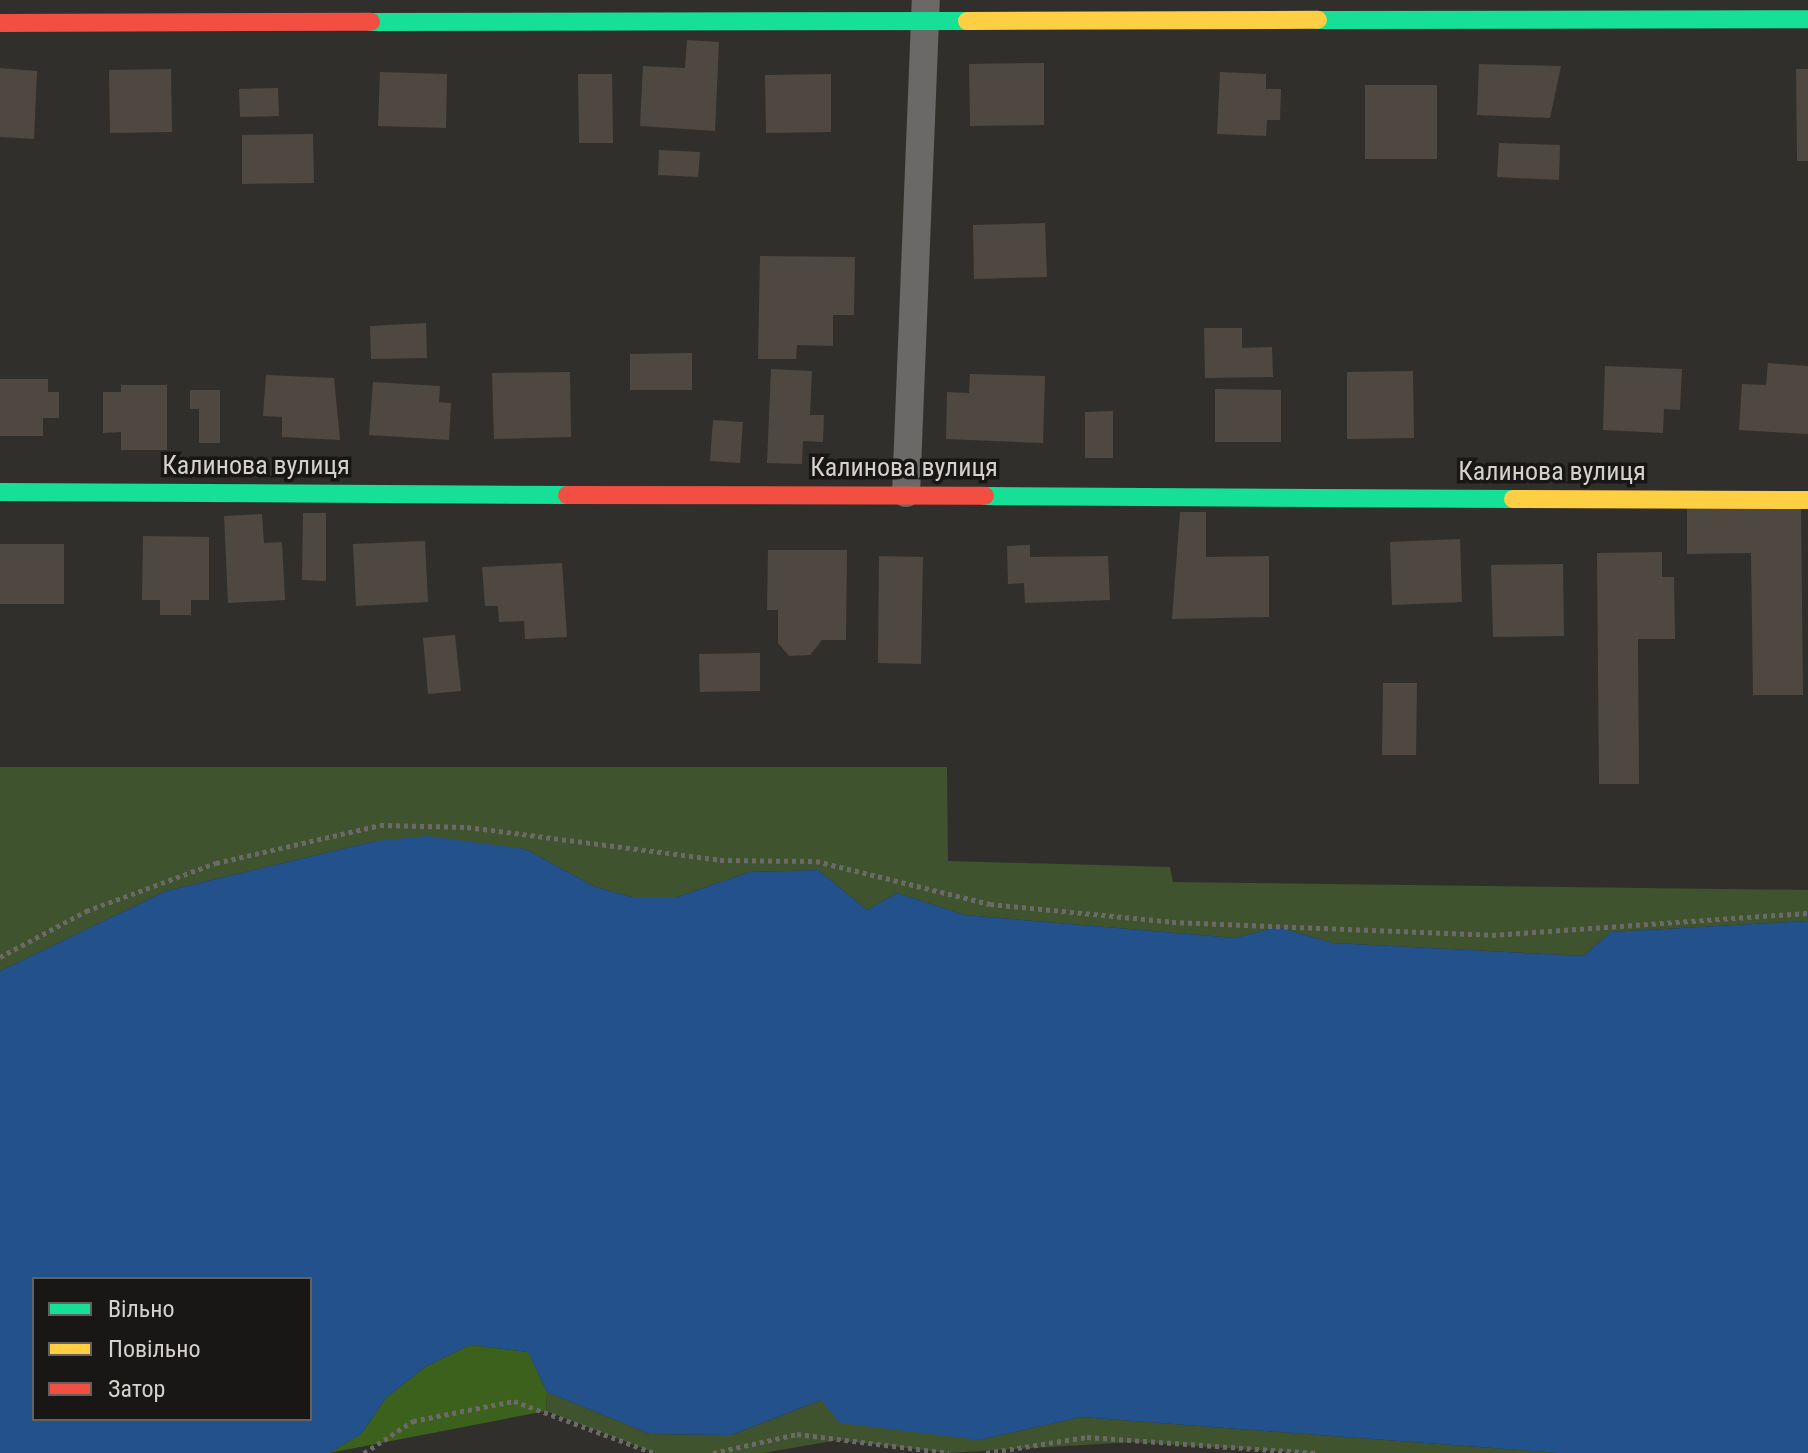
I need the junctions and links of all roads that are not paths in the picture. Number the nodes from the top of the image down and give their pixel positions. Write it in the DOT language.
graph roads {
  1 [pos="926,10"];
  2 [pos="1808,19"];
  3 [pos="0,23"];
  4 [pos="0,492"];
  5 [pos="906,493"];
  6 [pos="1808,500"];
  1 -- 2 [label="street"];
  1 -- 3 [label="street"];
  1 -- 5 [label="street"];
  4 -- 5 [label="street, Калинова вулиця"];
  5 -- 6 [label="street, Калинова вулиця"];
}
